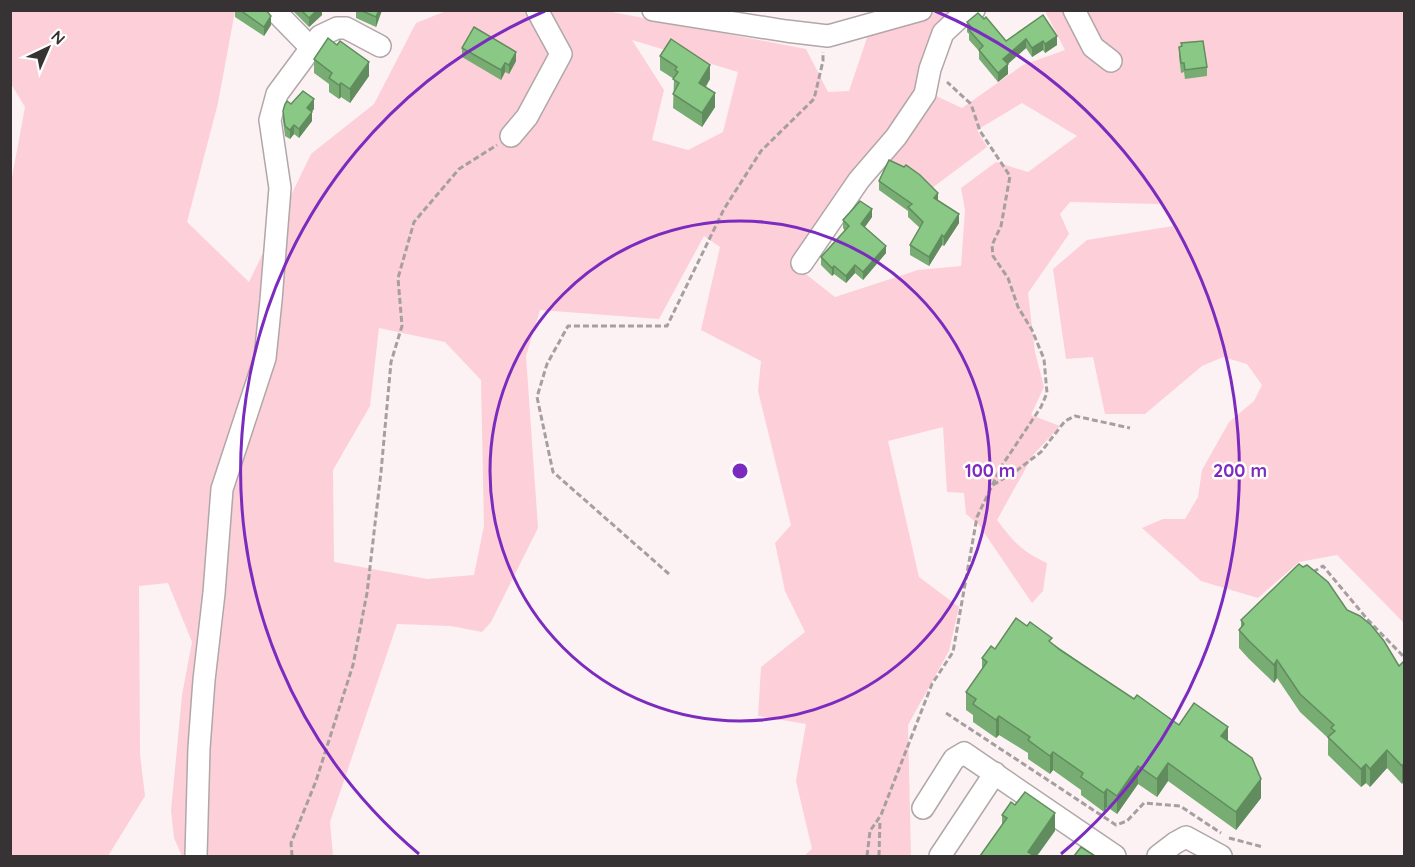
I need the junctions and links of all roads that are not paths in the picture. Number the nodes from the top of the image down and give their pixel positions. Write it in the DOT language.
graph roads {
  1 [pos="274,10"];
  2 [pos="537,10"];
  3 [pos="653,10"];
  4 [pos="921,10"];
  5 [pos="974,10"];
  6 [pos="1074,10"];
  7 [pos="878,17"];
  8 [pos="380,46"];
  9 [pos="311,48"];
  10 [pos="1111,61"];
  11 [pos="511,136"];
  12 [pos="802,263"];
  13 [pos="995,773"];
  14 [pos="923,808"];
  15 [pos="196,856"];
  16 [pos="940,856"];
  17 [pos="1115,856"];
  18 [pos="1158,856"];
  19 [pos="1221,856"];
  1 -- 9 [label="street"];
  2 -- 11 [label="street"];
  3 -- 7 [label="street"];
  4 -- 7 [label="street"];
  5 -- 12 [label="street"];
  6 -- 10 [label="street"];
  8 -- 9 [label="street"];
  9 -- 15 [label="street"];
  13 -- 14 [label="street"];
  13 -- 16 [label="street"];
  13 -- 17 [label="street"];
  18 -- 19 [label="street"];
}
